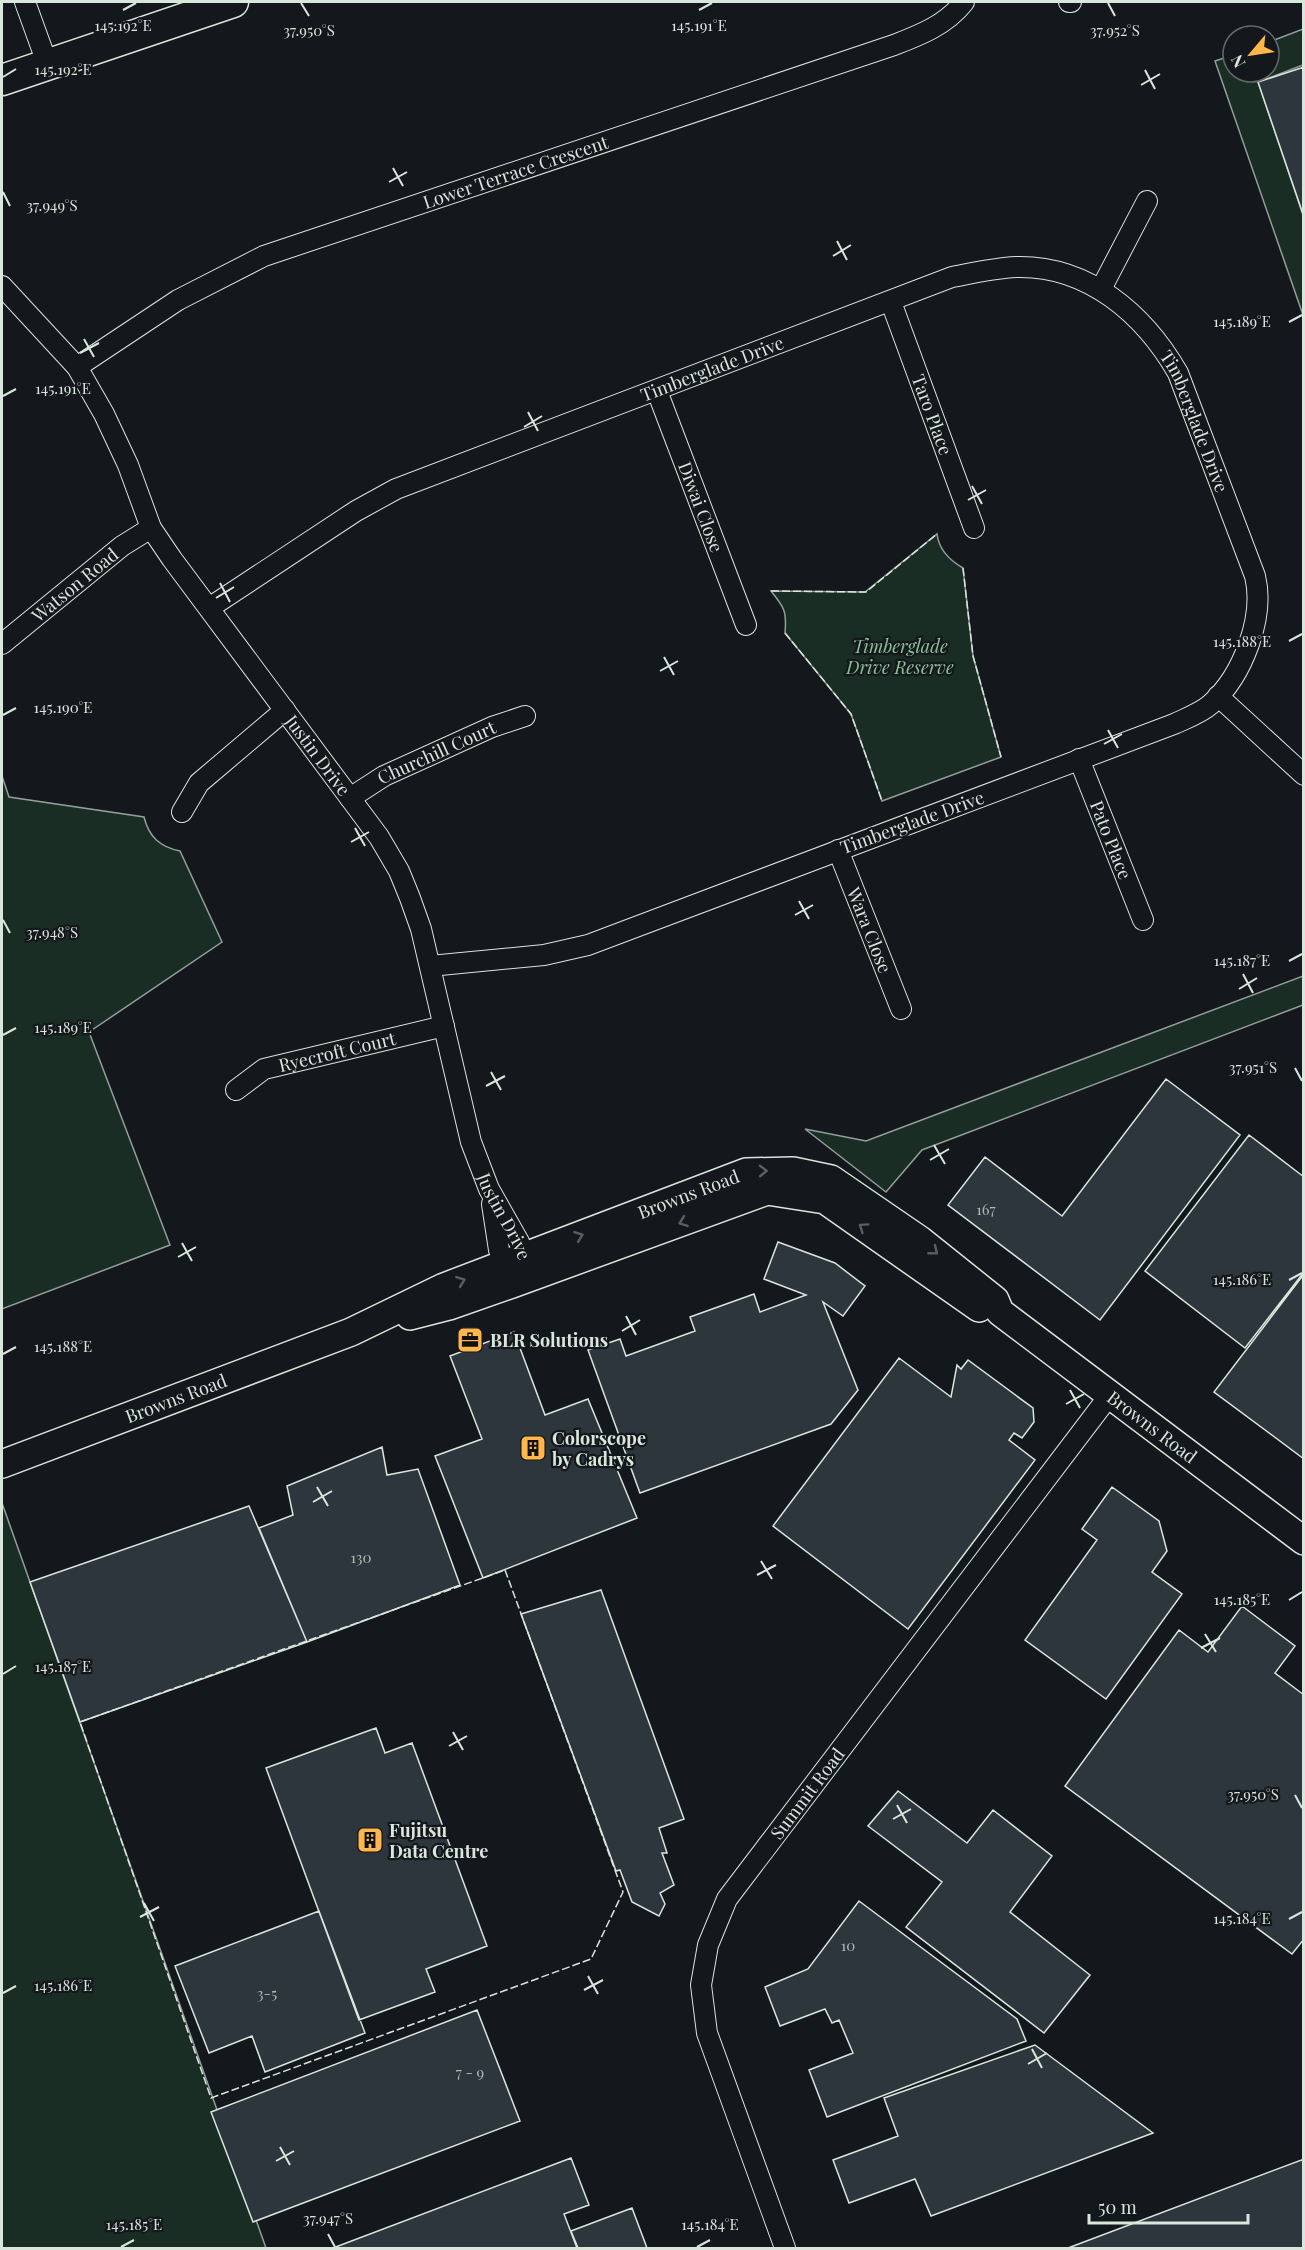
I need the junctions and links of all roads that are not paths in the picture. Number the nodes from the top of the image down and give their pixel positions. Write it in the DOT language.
graph roads {
  1 [pos="26,2"];
  2 [pos="233,2"];
  3 [pos="963,2"];
  4 [pos="48,63"];
  5 [pos="2,80"];
  6 [pos="1147,201"];
  7 [pos="2,286"];
  8 [pos="1101,289"];
  9 [pos="891,302"];
  10 [pos="77,367"];
  11 [pos="657,391"];
  12 [pos="151,528"];
  13 [pos="974,528"];
  14 [pos="209,608"];
  15 [pos="746,625"];
  16 [pos="2,644"];
  17 [pos="1218,696"];
  18 [pos="285,710"];
  19 [pos="525,716"];
  20 [pos="1079,759"];
  21 [pos="1304,775"];
  22 [pos="351,798"];
  23 [pos="182,812"];
  24 [pos="838,850"];
  25 [pos="1143,920"];
  26 [pos="430,966"];
  27 [pos="901,1009"];
  28 [pos="444,1026"];
  29 [pos="236,1090"];
  30 [pos="518,1270"];
  31 [pos="1109,1396"];
  32 [pos="2,1464"];
  33 [pos="1304,1541"];
  34 [pos="785,2248"];
  1 -- 4 [label="street"];
  2 -- 4 [label="main road"];
  3 -- 10 [label="street, Lower Terrace Crescent"];
  4 -- 5 [label="main road"];
  6 -- 8 [label="street"];
  7 -- 10 [label="street, Justin Drive"];
  8 -- 9 [label="street, Timberglade Drive"];
  8 -- 17 [label="street, Timberglade Drive"];
  9 -- 11 [label="street, Timberglade Drive"];
  9 -- 13 [label="street, Taro Place"];
  10 -- 12 [label="street, Justin Drive"];
  11 -- 14 [label="street, Timberglade Drive"];
  11 -- 15 [label="street, Diwai Close"];
  12 -- 14 [label="street, Justin Drive"];
  12 -- 16 [label="street, Watson Road"];
  14 -- 18 [label="street, Justin Drive"];
  17 -- 20 [label="street, Timberglade Drive"];
  17 -- 21 [label="street"];
  18 -- 22 [label="street, Justin Drive"];
  18 -- 23 [label="street"];
  19 -- 22 [label="street, Churchill Court"];
  20 -- 24 [label="street, Timberglade Drive"];
  20 -- 25 [label="street, Pato Place"];
  22 -- 26 [label="street, Justin Drive"];
  24 -- 26 [label="street, Timberglade Drive"];
  24 -- 27 [label="street, Wara Close"];
  26 -- 28 [label="street, Justin Drive"];
  28 -- 29 [label="street, Ryecroft Court"];
  28 -- 30 [label="street, Justin Drive"];
  30 -- 31 [label="street, Browns Road"];
  30 -- 32 [label="street, Browns Road"];
  31 -- 33 [label="street, Browns Road"];
  31 -- 34 [label="street, Summit Road"];
}
